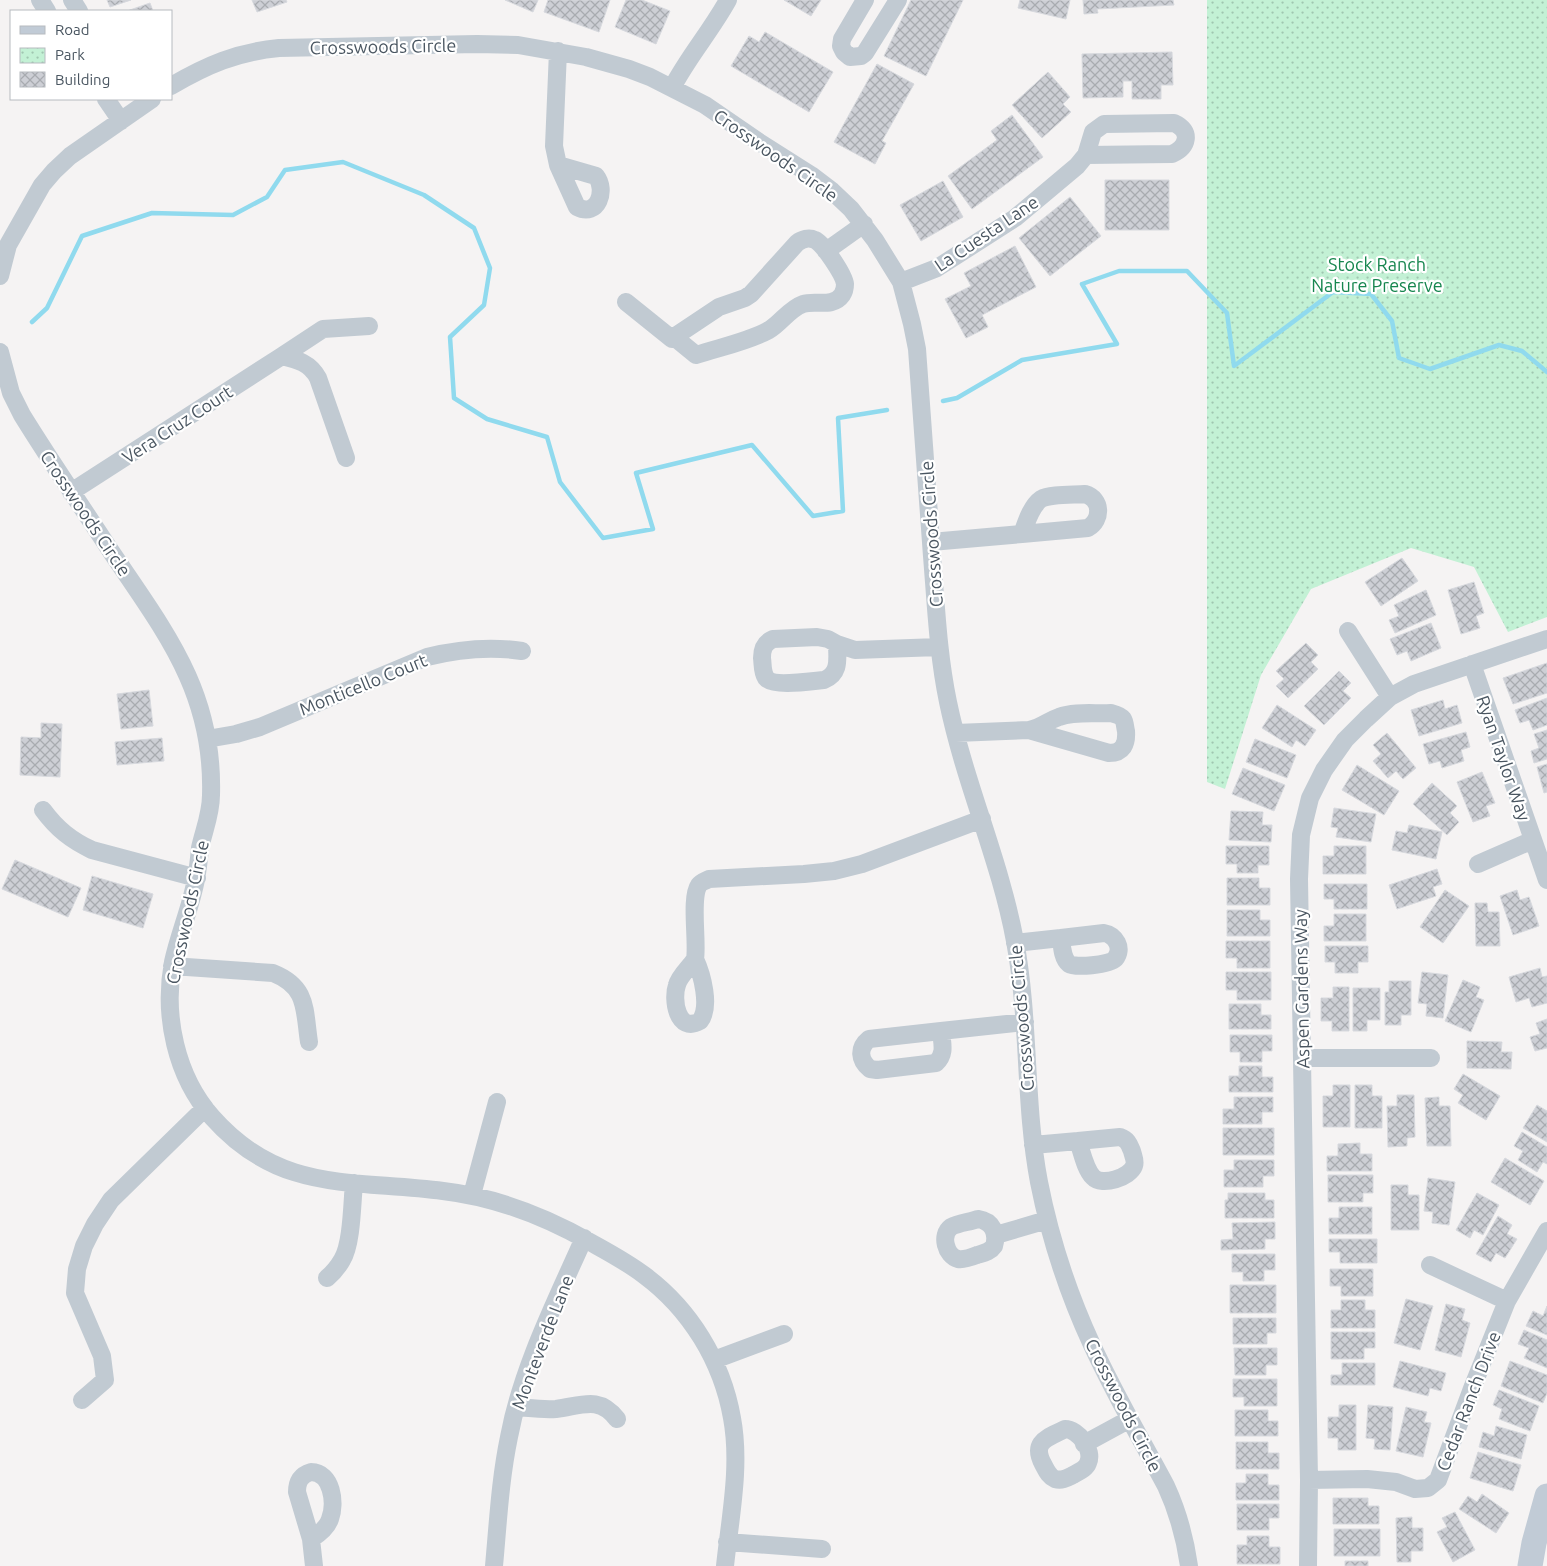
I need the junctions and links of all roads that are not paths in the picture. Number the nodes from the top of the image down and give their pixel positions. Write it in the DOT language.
graph roads {
  1 [pos="728,0"];
  2 [pos="865,0"];
  3 [pos="898,0"];
  4 [pos="558,51"];
  5 [pos="172,85"];
  6 [pos="672,88"];
  7 [pos="107,100"];
  8 [pos="145,101"];
  9 [pos="121,120"];
  10 [pos="1086,154"];
  11 [pos="558,165"];
  12 [pos="864,224"];
  13 [pos="826,251"];
  14 [pos="0,276"];
  15 [pos="901,282"];
  16 [pos="626,302"];
  17 [pos="369,326"];
  18 [pos="674,337"];
  19 [pos="0,352"];
  20 [pos="282,356"];
  21 [pos="346,458"];
  22 [pos="71,492"];
  23 [pos="1022,534"];
  24 [pos="931,542"];
  25 [pos="1348,631"];
  26 [pos="1547,638"];
  27 [pos="837,644"];
  28 [pos="939,647"];
  29 [pos="522,651"];
  30 [pos="1472,664"];
  31 [pos="1390,697"];
  32 [pos="1029,730"];
  33 [pos="956,733"];
  34 [pos="208,740"];
  35 [pos="43,810"];
  36 [pos="982,819"];
  37 [pos="1532,840"];
  38 [pos="1478,864"];
  39 [pos="196,878"];
  40 [pos="1547,880"];
  41 [pos="1061,938"];
  42 [pos="1015,943"];
  43 [pos="695,959"];
  44 [pos="172,966"];
  45 [pos="1025,1022"];
  46 [pos="941,1030"];
  47 [pos="308,1042"];
  48 [pos="1302,1058"];
  49 [pos="1431,1058"];
  50 [pos="497,1102"];
  51 [pos="205,1108"];
  52 [pos="1078,1141"];
  53 [pos="1033,1145"];
  54 [pos="354,1183"];
  55 [pos="472,1195"];
  56 [pos="1047,1220"];
  57 [pos="1547,1231"];
  58 [pos="996,1235"];
  59 [pos="584,1238"];
  60 [pos="1430,1265"];
  61 [pos="327,1278"];
  62 [pos="1507,1301"];
  63 [pos="784,1334"];
  64 [pos="714,1360"];
  65 [pos="82,1400"];
  66 [pos="516,1407"];
  67 [pos="1130,1418"];
  68 [pos="617,1419"];
  69 [pos="1084,1444"];
  70 [pos="1309,1480"];
  71 [pos="1547,1496"];
  72 [pos="311,1539"];
  73 [pos="727,1542"];
  74 [pos="822,1549"];
  75 [pos="314,1566"];
  76 [pos="494,1566"];
  77 [pos="725,1566"];
  78 [pos="1190,1566"];
  79 [pos="1308,1566"];
  80 [pos="1530,1566"];
  1 -- 6 [label="street"];
  2 -- 3 [label="street"];
  4 -- 5 [label="street, Crosswoods Circle"];
  4 -- 6 [label="street, Crosswoods Circle"];
  4 -- 11 [label="street"];
  6 -- 12 [label="street, Crosswoods Circle"];
  7 -- 9 [label="street"];
  8 -- 9 [label="street"];
  9 -- 14 [label="street"];
  10 -- 10 [label="street, La Cuesta Lane"];
  10 -- 15 [label="street, La Cuesta Lane"];
  12 -- 13 [label="street"];
  12 -- 15 [label="street, Crosswoods Circle"];
  13 -- 18 [label="street"];
  13 -- 18 [label="street"];
  15 -- 24 [label="street, Crosswoods Circle"];
  16 -- 18 [label="street"];
  17 -- 20 [label="street, Vera Cruz Court"];
  19 -- 22 [label="street, Crosswoods Circle"];
  20 -- 21 [label="street"];
  20 -- 22 [label="street, Vera Cruz Court"];
  22 -- 34 [label="street, Crosswoods Circle"];
  23 -- 24 [label="street"];
  24 -- 28 [label="street, Crosswoods Circle"];
  25 -- 31 [label="street"];
  26 -- 30 [label="street, Aspen Gardens Way"];
  27 -- 28 [label="street"];
  28 -- 33 [label="street, Crosswoods Circle"];
  29 -- 34 [label="street, Monticello Court"];
  30 -- 31 [label="street, Aspen Gardens Way"];
  30 -- 37 [label="street, Ryan Taylor Way"];
  31 -- 48 [label="street, Aspen Gardens Way"];
  32 -- 32 [label="street"];
  32 -- 33 [label="street"];
  33 -- 36 [label="street, Crosswoods Circle"];
  34 -- 39 [label="street, Crosswoods Circle"];
  35 -- 39 [label="street"];
  36 -- 42 [label="street, Crosswoods Circle"];
  36 -- 43 [label="street"];
  37 -- 38 [label="street"];
  37 -- 40 [label="street, Ryan Taylor Way"];
  39 -- 44 [label="street, Crosswoods Circle"];
  41 -- 42 [label="street"];
  42 -- 45 [label="street, Crosswoods Circle"];
  44 -- 47 [label="street"];
  44 -- 51 [label="street, Crosswoods Circle"];
  45 -- 46 [label="street"];
  45 -- 53 [label="street, Crosswoods Circle"];
  48 -- 49 [label="street"];
  48 -- 70 [label="street, Aspen Gardens Way"];
  50 -- 55 [label="street"];
  51 -- 54 [label="street, Crosswoods Circle"];
  51 -- 65 [label="street"];
  52 -- 53 [label="street"];
  53 -- 56 [label="street, Crosswoods Circle"];
  54 -- 55 [label="street, Crosswoods Circle"];
  54 -- 61 [label="street"];
  55 -- 59 [label="street, Crosswoods Circle"];
  56 -- 58 [label="street"];
  56 -- 67 [label="street, Crosswoods Circle"];
  57 -- 62 [label="street, Cedar Ranch Drive"];
  59 -- 64 [label="street, Crosswoods Circle"];
  59 -- 66 [label="street, Monteverde Lane"];
  60 -- 62 [label="street"];
  62 -- 70 [label="street, Cedar Ranch Drive"];
  63 -- 64 [label="street"];
  64 -- 73 [label="street, Crosswoods Circle"];
  66 -- 68 [label="street"];
  66 -- 76 [label="street, Monteverde Lane"];
  67 -- 69 [label="street"];
  67 -- 78 [label="street, Crosswoods Circle"];
  70 -- 79 [label="street, Aspen Gardens Way"];
  71 -- 80 [label="street"];
  72 -- 75 [label="street"];
  73 -- 74 [label="street"];
  73 -- 77 [label="street, Crosswoods Circle"];
}
